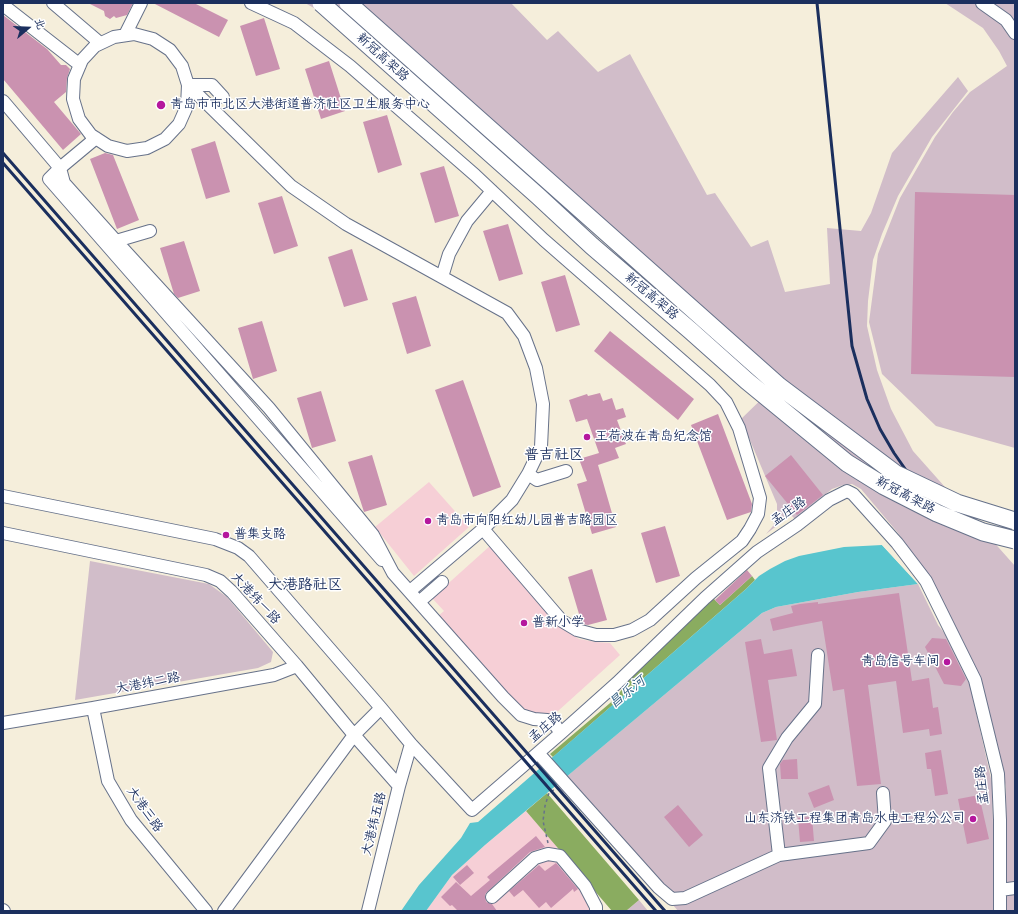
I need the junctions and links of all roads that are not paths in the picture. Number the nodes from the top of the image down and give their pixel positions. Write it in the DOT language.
graph roads {
  1 [pos="53,3"];
  2 [pos="141,3"];
  3 [pos="251,3"];
  4 [pos="321,3"];
  5 [pos="348,3"];
  6 [pos="982,3"];
  7 [pos="3,5"];
  8 [pos="1014,30"];
  9 [pos="125,35"];
  10 [pos="100,43"];
  11 [pos="80,65"];
  12 [pos="188,85"];
  13 [pos="223,97"];
  14 [pos="3,101"];
  15 [pos="96,138"];
  16 [pos="60,168"];
  17 [pos="492,191"];
  18 [pos="150,230"];
  19 [pos="116,241"];
  20 [pos="442,277"];
  21 [pos="566,471"];
  22 [pos="528,474"];
  23 [pos="5,494"];
  24 [pos="1015,521"];
  25 [pos="483,529"];
  26 [pos="3,533"];
  27 [pos="1015,540"];
  28 [pos="394,573"];
  29 [pos="442,582"];
  30 [pos="410,591"];
  31 [pos="419,602"];
  32 [pos="818,655"];
  33 [pos="297,666"];
  34 [pos="92,708"];
  35 [pos="381,708"];
  36 [pos="3,722"];
  37 [pos="561,733"];
  38 [pos="354,735"];
  39 [pos="410,744"];
  40 [pos="538,753"];
  41 [pos="399,786"];
  42 [pos="883,793"];
  43 [pos="779,855"];
  44 [pos="1015,888"];
  45 [pos="1000,890"];
  46 [pos="492,897"];
  47 [pos="206,911"];
  48 [pos="224,911"];
  49 [pos="368,911"];
  50 [pos="596,911"];
  51 [pos="1000,911"];
  1 -- 10 [label="street"];
  2 -- 9 [label="street"];
  3 -- 17 [label="street"];
  4 -- 27 [label="highway, 新冠高架路, bridge"];
  5 -- 24 [label="highway, 新冠高架路, bridge"];
  6 -- 8 [label="street"];
  7 -- 11 [label="street"];
  9 -- 10 [label="street"];
  9 -- 12 [label="street"];
  10 -- 11 [label="street"];
  11 -- 15 [label="street"];
  12 -- 13 [label="street"];
  12 -- 15 [label="street"];
  12 -- 20 [label="street"];
  14 -- 16 [label="street"];
  15 -- 16 [label="street"];
  16 -- 19 [label="street"];
  16 -- 28 [label="street"];
  17 -- 20 [label="street"];
  17 -- 25 [label="street"];
  18 -- 19 [label="street"];
  19 -- 28 [label="street"];
  20 -- 22 [label="street"];
  21 -- 22 [label="street"];
  22 -- 25 [label="street"];
  23 -- 35 [label="street"];
  25 -- 30 [label="street"];
  26 -- 33 [label="street, 大港纬一路"];
  28 -- 30 [label="street"];
  29 -- 31 [label="street"];
  30 -- 31 [label="street"];
  31 -- 37 [label="street"];
  32 -- 43 [label="street"];
  33 -- 34 [label="street, 大港纬二路"];
  33 -- 38 [label="street, 大港纬一路"];
  34 -- 36 [label="street, 大港纬二路"];
  34 -- 47 [label="street, 大港三路"];
  35 -- 38 [label="street"];
  35 -- 39 [label="street"];
  37 -- 40 [label="street, 孟庄路"];
  37 -- 45 [label="street, 孟庄路"];
  38 -- 41 [label="street, 大港纬一路"];
  38 -- 48 [label="street"];
  39 -- 40 [label="street, 孟庄路"];
  39 -- 41 [label="street, 大港纬五路"];
  40 -- 43 [label="street"];
  41 -- 49 [label="street, 大港纬五路"];
  42 -- 43 [label="street"];
  44 -- 45 [label="street"];
  45 -- 51 [label="street, 孟庄路"];
  46 -- 50 [label="street"];
}
